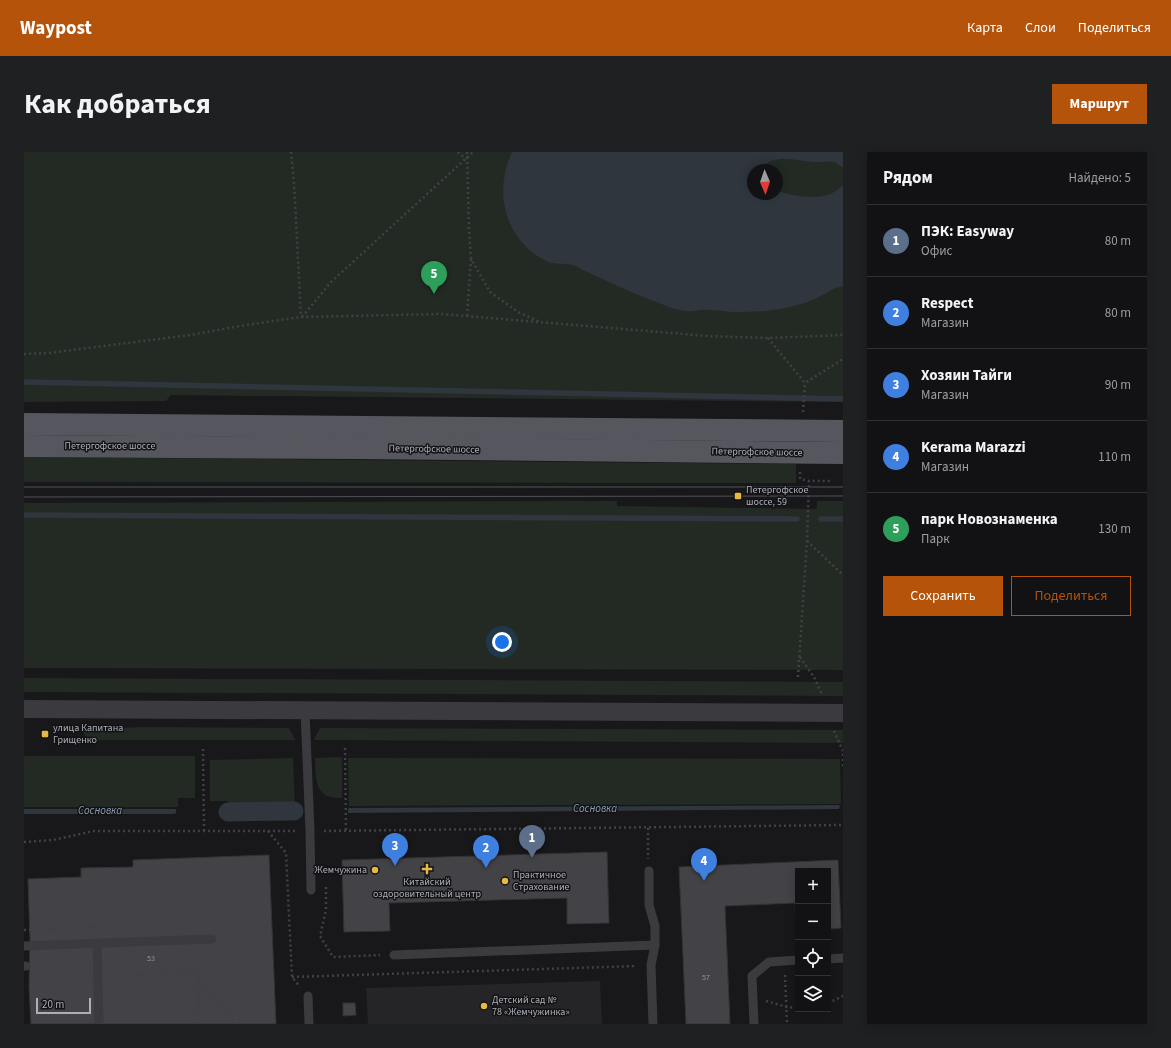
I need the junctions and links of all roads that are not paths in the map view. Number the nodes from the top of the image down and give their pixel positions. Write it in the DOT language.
graph roads {
  1 [pos="24,424"];
  2 [pos="843,431"];
  3 [pos="24,446"];
  4 [pos="843,454"];
  5 [pos="24,709"];
  6 [pos="305,710"];
  7 [pos="843,713"];
  8 [pos="649,871"];
  9 [pos="311,890"];
  10 [pos="212,939"];
  11 [pos="97,944"];
  12 [pos="655,945"];
  13 [pos="24,946"];
  14 [pos="394,955"];
  15 [pos="843,958"];
  16 [pos="831,959"];
  17 [pos="795,960"];
  18 [pos="308,996"];
  19 [pos="99,1024"];
  20 [pos="309,1024"];
  21 [pos="653,1024"];
  22 [pos="754,1024"];
  1 -- 2 [label="main road, Петергофское шоссе"];
  3 -- 4 [label="main road, Петергофское шоссе"];
  5 -- 6 [label="street"];
  6 -- 7 [label="street"];
  6 -- 9 [label="lane"];
  8 -- 12 [label="lane"];
  10 -- 11 [label="lane"];
  11 -- 13 [label="lane"];
  11 -- 19 [label="lane"];
  12 -- 14 [label="lane"];
  12 -- 21 [label="lane"];
  15 -- 16 [label="lane"];
  17 -- 22 [label="lane"];
  18 -- 20 [label="lane"];
}
